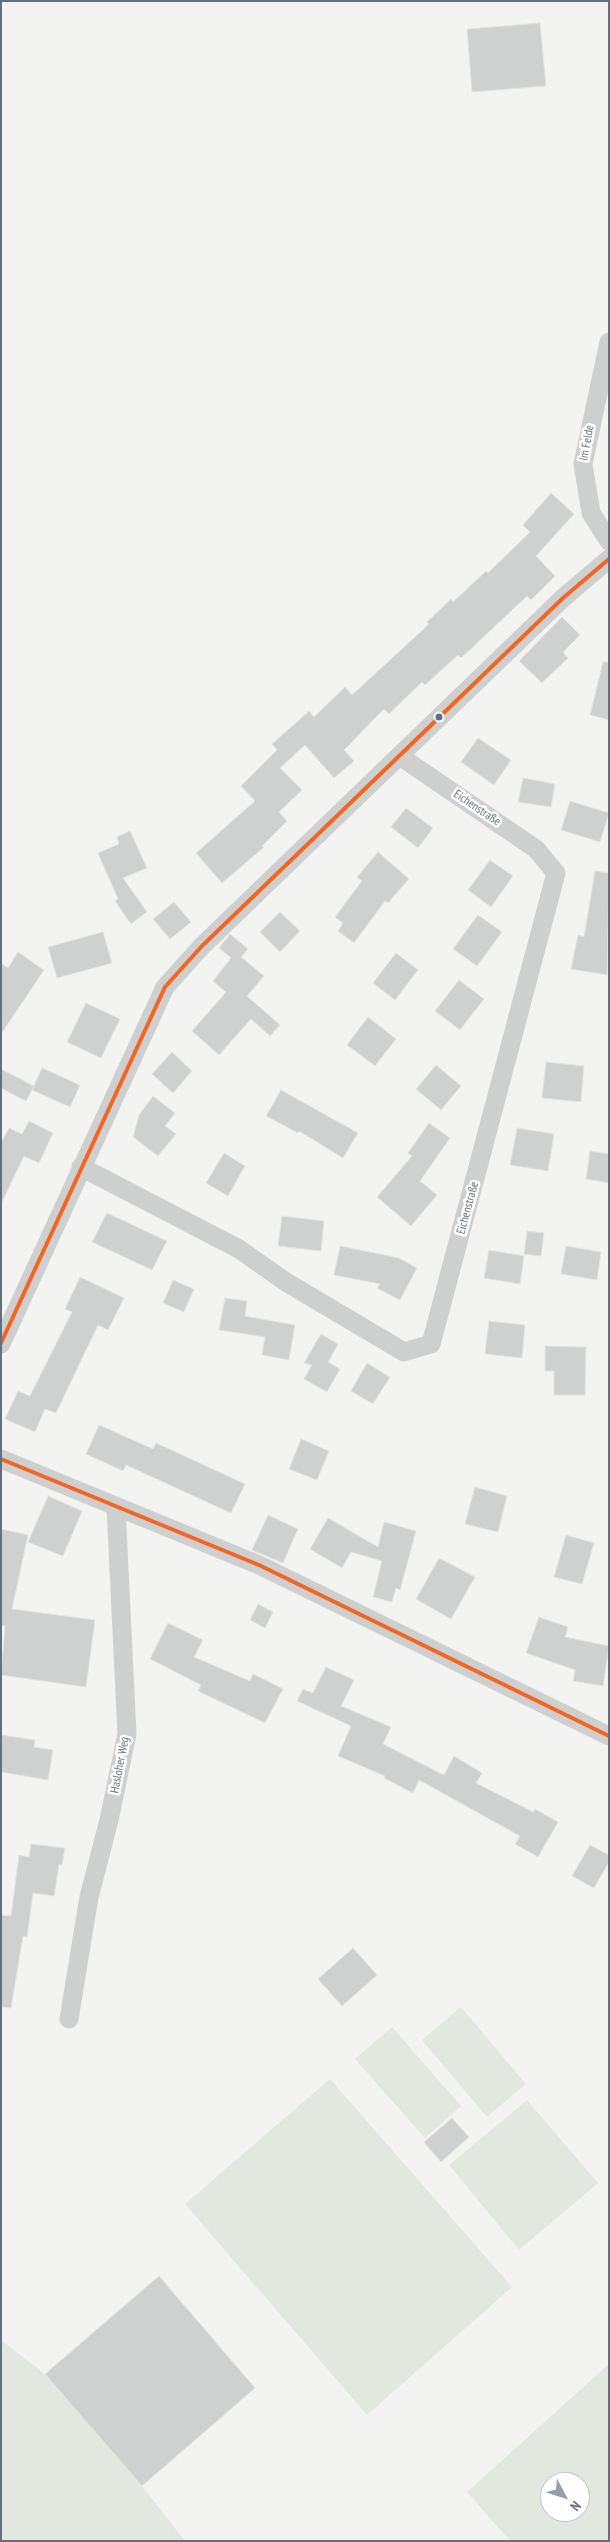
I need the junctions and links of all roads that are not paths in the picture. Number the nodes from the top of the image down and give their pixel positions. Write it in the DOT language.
graph roads {
  1 [pos="609,342"];
  2 [pos="609,541"];
  3 [pos="609,559"];
  4 [pos="401,757"];
  5 [pos="81,1167"];
  6 [pos="1,1344"];
  7 [pos="1,1459"];
  8 [pos="116,1507"];
  9 [pos="609,1736"];
  10 [pos="69,2019"];
  1 -- 2 [label="street, Im Felde"];
  3 -- 4 [label="street"];
  4 -- 5 [label="street"];
  4 -- 5 [label="street, Eichenstraße"];
  5 -- 6 [label="street"];
  7 -- 8 [label="street"];
  8 -- 9 [label="street"];
  8 -- 10 [label="street, Hasloher Weg"];
}
